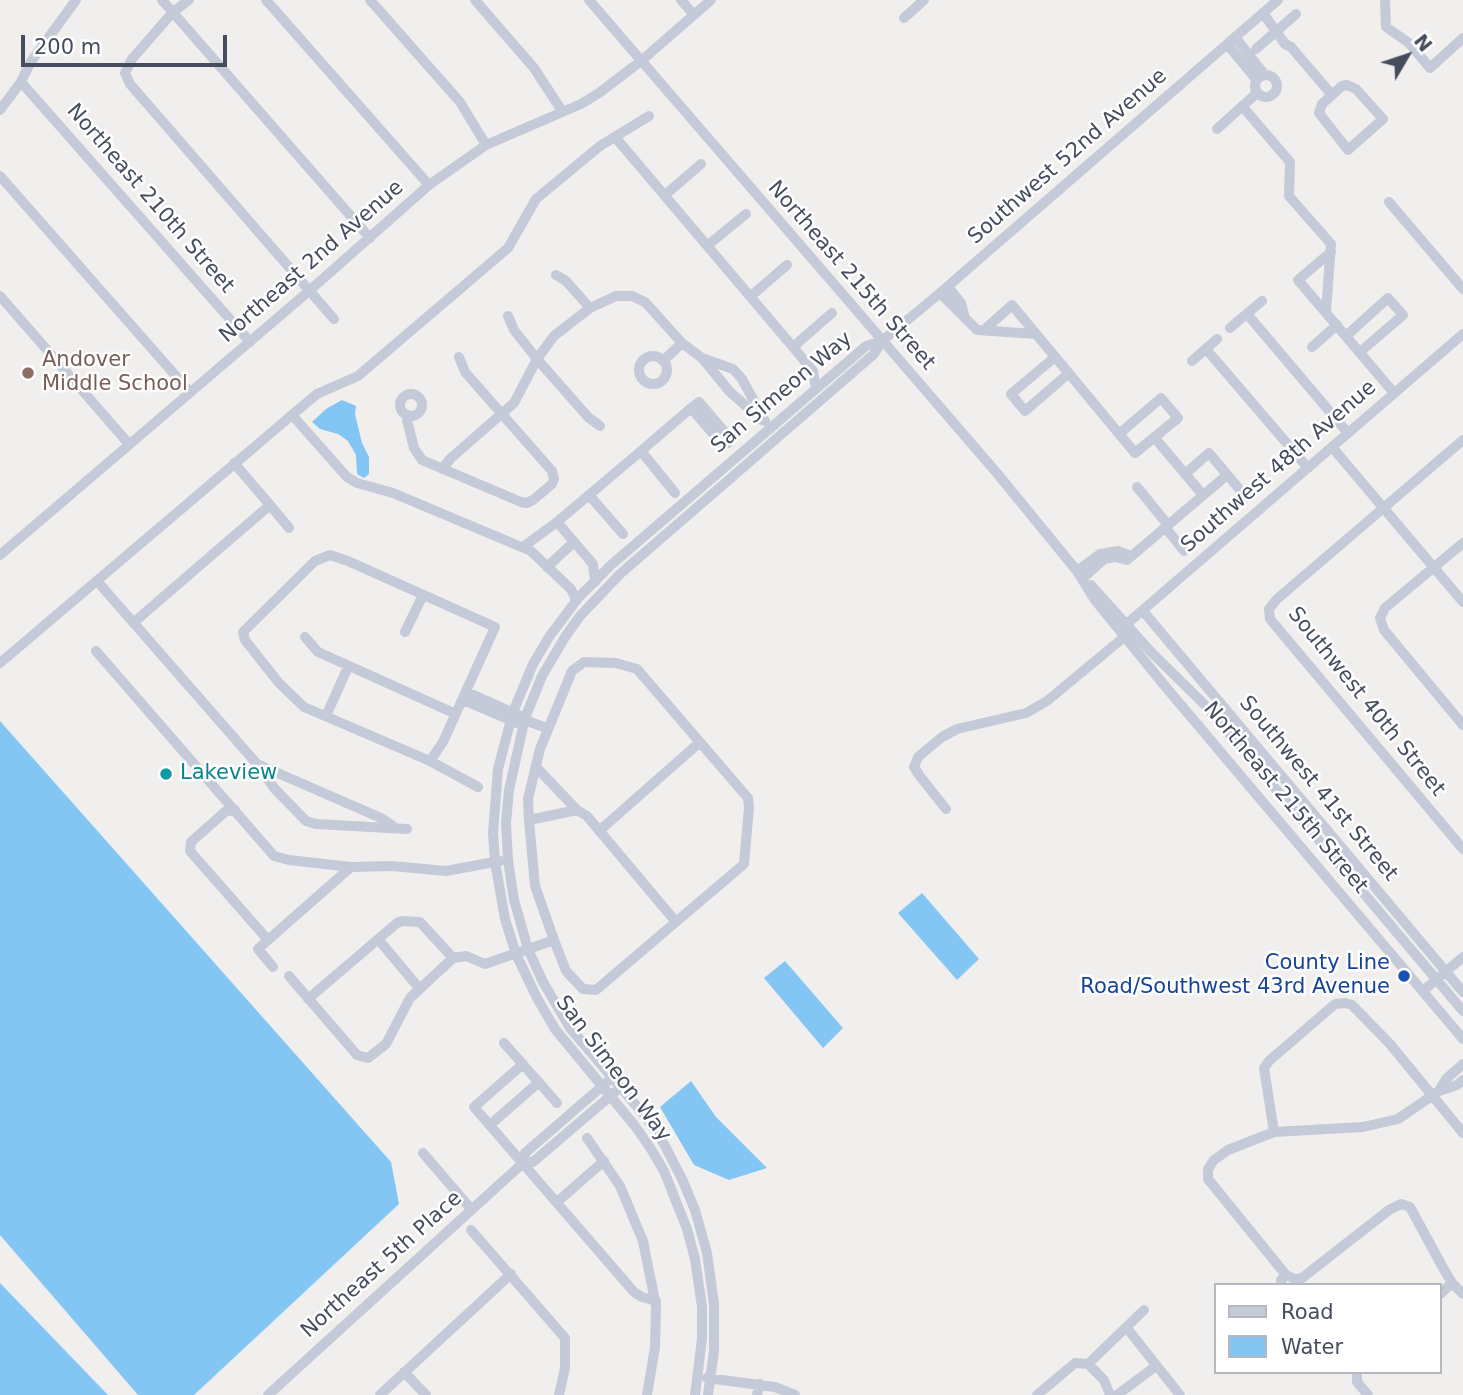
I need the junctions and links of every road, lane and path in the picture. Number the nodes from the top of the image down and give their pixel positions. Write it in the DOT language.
graph roads {
  1 [pos="76,0"];
  2 [pos="162,0"];
  3 [pos="189,0"];
  4 [pos="266,0"];
  5 [pos="370,0"];
  6 [pos="475,0"];
  7 [pos="589,0"];
  8 [pos="681,0"];
  9 [pos="711,0"];
  10 [pos="923,0"];
  11 [pos="1278,0"];
  12 [pos="1385,0"];
  13 [pos="173,12"];
  14 [pos="1263,13"];
  15 [pos="1296,14"];
  16 [pos="694,15"];
  17 [pos="904,18"];
  18 [pos="1277,31"];
  19 [pos="1463,38"];
  20 [pos="1231,41"];
  21 [pos="1256,49"];
  22 [pos="641,61"];
  23 [pos="1261,77"];
  24 [pos="21,82"];
  25 [pos="1256,93"];
  26 [pos="1332,95"];
  27 [pos="1242,106"];
  28 [pos="0,110"];
  29 [pos="562,111"];
  30 [pos="649,116"];
  31 [pos="1217,129"];
  32 [pos="615,136"];
  33 [pos="486,145"];
  34 [pos="701,164"];
  35 [pos="0,176"];
  36 [pos="429,185"];
  37 [pos="665,195"];
  38 [pos="1389,202"];
  39 [pos="746,214"];
  40 [pos="370,238"];
  41 [pos="708,245"];
  42 [pos="1331,252"];
  43 [pos="787,265"];
  44 [pos="556,275"];
  45 [pos="1463,289"];
  46 [pos="944,290"];
  47 [pos="309,291"];
  48 [pos="0,296"];
  49 [pos="751,296"];
  50 [pos="1262,301"];
  51 [pos="590,308"];
  52 [pos="1326,312"];
  53 [pos="832,313"];
  54 [pos="1247,314"];
  55 [pos="508,316"];
  56 [pos="334,319"];
  57 [pos="1337,325"];
  58 [pos="1230,328"];
  59 [pos="984,330"];
  60 [pos="1036,334"];
  61 [pos="1463,334"];
  62 [pos="1346,336"];
  63 [pos="1217,339"];
  64 [pos="882,341"];
  65 [pos="250,342"];
  66 [pos="682,343"];
  67 [pos="793,347"];
  68 [pos="1312,347"];
  69 [pos="1206,348"];
  70 [pos="1360,352"];
  71 [pos="1055,356"];
  72 [pos="459,357"];
  73 [pos="702,358"];
  74 [pos="537,359"];
  75 [pos="663,361"];
  76 [pos="1192,361"];
  77 [pos="1069,373"];
  78 [pos="816,388"];
  79 [pos="190,392"];
  80 [pos="1394,393"];
  81 [pos="691,408"];
  82 [pos="502,414"];
  83 [pos="292,415"];
  84 [pos="408,415"];
  85 [pos="768,424"];
  86 [pos="600,426"];
  87 [pos="1348,433"];
  88 [pos="1119,434"];
  89 [pos="779,437"];
  90 [pos="1154,437"];
  91 [pos="1463,440"];
  92 [pos="129,444"];
  93 [pos="1332,447"];
  94 [pos="641,451"];
  95 [pos="234,463"];
  96 [pos="1308,468"];
  97 [pos="443,469"];
  98 [pos="1185,474"];
  99 [pos="1227,475"];
  100 [pos="1137,486"];
  101 [pos="675,493"];
  102 [pos="589,495"];
  103 [pos="1203,495"];
  104 [pos="1246,497"];
  105 [pos="270,505"];
  106 [pos="1384,508"];
  107 [pos="557,522"];
  108 [pos="1167,526"];
  109 [pos="289,528"];
  110 [pos="623,534"];
  111 [pos="574,542"];
  112 [pos="1463,542"];
  113 [pos="527,545"];
  114 [pos="1184,551"];
  115 [pos="0,555"];
  116 [pos="593,564"];
  117 [pos="549,565"];
  118 [pos="607,568"];
  119 [pos="1434,568"];
  120 [pos="1080,574"];
  121 [pos="595,580"];
  122 [pos="97,581"];
  123 [pos="423,595"];
  124 [pos="587,596"];
  125 [pos="1463,602"];
  126 [pos="1143,611"];
  127 [pos="133,623"];
  128 [pos="1126,630"];
  129 [pos="405,632"];
  130 [pos="305,637"];
  131 [pos="96,651"];
  132 [pos="0,663"];
  133 [pos="348,667"];
  134 [pos="465,696"];
  135 [pos="456,714"];
  136 [pos="326,716"];
  137 [pos="512,716"];
  138 [pos="526,722"];
  139 [pos="1463,725"];
  140 [pos="547,728"];
  141 [pos="699,743"];
  142 [pos="430,761"];
  143 [pos="257,764"];
  144 [pos="1272,764"];
  145 [pos="536,767"];
  146 [pos="1262,772"];
  147 [pos="478,787"];
  148 [pos="946,809"];
  149 [pos="235,810"];
  150 [pos="578,810"];
  151 [pos="529,820"];
  152 [pos="394,827"];
  153 [pos="407,829"];
  154 [pos="599,831"];
  155 [pos="1463,849"];
  156 [pos="508,860"];
  157 [pos="495,862"];
  158 [pos="351,867"];
  159 [pos="676,922"];
  160 [pos="377,939"];
  161 [pos="268,940"];
  162 [pos="554,940"];
  163 [pos="528,949"];
  164 [pos="516,954"];
  165 [pos="1463,957"];
  166 [pos="453,958"];
  167 [pos="273,967"];
  168 [pos="1446,971"];
  169 [pos="289,976"];
  170 [pos="1436,979"];
  171 [pos="419,988"];
  172 [pos="1423,991"];
  173 [pos="1463,992"];
  174 [pos="308,999"];
  175 [pos="1463,1011"];
  176 [pos="1463,1039"];
  177 [pos="504,1043"];
  178 [pos="523,1064"];
  179 [pos="1461,1073"];
  180 [pos="613,1078"];
  181 [pos="539,1082"];
  182 [pos="603,1086"];
  183 [pos="621,1087"];
  184 [pos="1436,1094"];
  185 [pos="610,1095"];
  186 [pos="557,1103"];
  187 [pos="490,1125"];
  188 [pos="1274,1132"];
  189 [pos="1463,1133"];
  190 [pos="587,1138"];
  191 [pos="423,1153"];
  192 [pos="604,1161"];
  193 [pos="523,1163"];
  194 [pos="556,1202"];
  195 [pos="471,1209"];
  196 [pos="471,1230"];
  197 [pos="511,1274"];
  198 [pos="1284,1280"];
  199 [pos="1452,1283"];
  200 [pos="1442,1292"];
  201 [pos="1463,1294"];
  202 [pos="656,1301"];
  203 [pos="1144,1310"];
  204 [pos="1126,1327"];
  205 [pos="1088,1364"];
  206 [pos="1156,1366"];
  207 [pos="404,1372"];
  208 [pos="1356,1374"];
  209 [pos="698,1377"];
  210 [pos="712,1378"];
  211 [pos="759,1390"];
  212 [pos="268,1395"];
  213 [pos="380,1395"];
  214 [pos="426,1395"];
  215 [pos="559,1395"];
  216 [pos="648,1395"];
  217 [pos="695,1395"];
  218 [pos="708,1395"];
  219 [pos="795,1395"];
  220 [pos="1037,1395"];
  221 [pos="1111,1395"];
  222 [pos="1117,1395"];
  223 [pos="1180,1395"];
  224 [pos="1368,1395"];
  1 -- 24 [label="street"];
  2 -- 13 [label="street"];
  3 -- 13 [label="street"];
  4 -- 36 [label="street"];
  5 -- 33 [label="street"];
  6 -- 29 [label="street"];
  7 -- 22 [label="street, Northeast 215th Street"];
  8 -- 16 [label="street"];
  9 -- 16 [label="street, Northeast 2nd Avenue"];
  10 -- 17 [label="street"];
  11 -- 14 [label="street, Southwest 52nd Avenue"];
  12 -- 19 [label="street"];
  13 -- 40 [label="street"];
  13 -- 47 [label="street"];
  14 -- 18 [label="street"];
  14 -- 20 [label="street, Southwest 52nd Avenue"];
  15 -- 18 [label="street"];
  16 -- 22 [label="street, Northeast 2nd Avenue"];
  18 -- 21 [label="street"];
  18 -- 26 [label="street"];
  20 -- 23 [label="street"];
  20 -- 46 [label="street, Southwest 52nd Avenue"];
  22 -- 29 [label="street, Northeast 2nd Avenue"];
  22 -- 64 [label="street, Northeast 215th Street"];
  23 -- 25 [label="street"];
  23 -- 25 [label="street"];
  24 -- 28 [label="street"];
  24 -- 65 [label="street, Northeast 210th Street"];
  25 -- 27 [label="street"];
  26 -- 26 [label="street"];
  27 -- 31 [label="street"];
  27 -- 42 [label="street"];
  29 -- 33 [label="street, Northeast 2nd Avenue"];
  30 -- 32 [label="street"];
  32 -- 37 [label="street"];
  32 -- 83 [label="street"];
  33 -- 36 [label="street, Northeast 2nd Avenue"];
  34 -- 37 [label="street"];
  35 -- 79 [label="street"];
  36 -- 40 [label="street, Northeast 2nd Avenue"];
  37 -- 41 [label="street"];
  38 -- 45 [label="street"];
  39 -- 41 [label="street"];
  40 -- 47 [label="street, Northeast 2nd Avenue"];
  41 -- 49 [label="street"];
  42 -- 52 [label="street"];
  42 -- 52 [label="street"];
  43 -- 49 [label="street"];
  44 -- 51 [label="street"];
  46 -- 59 [label="street"];
  46 -- 64 [label="street, Southwest 52nd Avenue"];
  47 -- 56 [label="street"];
  47 -- 65 [label="street, Northeast 2nd Avenue"];
  48 -- 92 [label="street"];
  49 -- 67 [label="street"];
  50 -- 54 [label="street"];
  51 -- 66 [label="street"];
  51 -- 74 [label="street"];
  52 -- 57 [label="street"];
  53 -- 67 [label="street"];
  54 -- 58 [label="street"];
  54 -- 87 [label="street"];
  55 -- 74 [label="street"];
  57 -- 62 [label="street"];
  57 -- 68 [label="street"];
  59 -- 60 [label="street"];
  59 -- 60 [label="street"];
  60 -- 71 [label="street"];
  61 -- 80 [label="street, Southwest 48th Avenue"];
  62 -- 70 [label="street"];
  62 -- 70 [label="street"];
  63 -- 69 [label="street"];
  64 -- 78 [label="street, San Simeon Way"];
  64 -- 89 [label="street, San Simeon Way"];
  64 -- 120 [label="street, Northeast 215th Street"];
  65 -- 79 [label="street, Northeast 2nd Avenue"];
  66 -- 73 [label="street"];
  66 -- 75 [label="street"];
  67 -- 78 [label="street"];
  69 -- 76 [label="street"];
  69 -- 96 [label="street"];
  70 -- 80 [label="street"];
  71 -- 77 [label="street"];
  71 -- 77 [label="street"];
  72 -- 82 [label="street"];
  73 -- 85 [label="street"];
  73 -- 85 [label="street"];
  74 -- 82 [label="street"];
  74 -- 86 [label="street"];
  77 -- 88 [label="street"];
  78 -- 85 [label="street, San Simeon Way"];
  79 -- 92 [label="street, Northeast 2nd Avenue"];
  80 -- 87 [label="street, Southwest 48th Avenue"];
  81 -- 94 [label="street"];
  82 -- 97 [label="street"];
  82 -- 97 [label="street"];
  83 -- 95 [label="street"];
  83 -- 113 [label="street"];
  84 -- 97 [label="street"];
  85 -- 89 [label="street"];
  85 -- 118 [label="street, San Simeon Way"];
  87 -- 93 [label="street, Southwest 48th Avenue"];
  88 -- 90 [label="street"];
  88 -- 90 [label="street"];
  89 -- 124 [label="street, San Simeon Way"];
  90 -- 98 [label="street"];
  91 -- 106 [label="street"];
  92 -- 115 [label="street, Northeast 2nd Avenue"];
  93 -- 96 [label="street, Southwest 48th Avenue"];
  93 -- 106 [label="street"];
  94 -- 101 [label="street"];
  94 -- 102 [label="street"];
  95 -- 105 [label="street"];
  95 -- 122 [label="street"];
  96 -- 126 [label="street, Southwest 48th Avenue"];
  98 -- 99 [label="street"];
  98 -- 103 [label="street"];
  99 -- 103 [label="street"];
  99 -- 104 [label="street"];
  100 -- 108 [label="street"];
  102 -- 107 [label="street"];
  102 -- 110 [label="street"];
  103 -- 108 [label="street"];
  105 -- 109 [label="street"];
  105 -- 127 [label="street"];
  106 -- 119 [label="street"];
  106 -- 155 [label="street, Southwest 40th Street"];
  107 -- 111 [label="street"];
  107 -- 113 [label="street"];
  108 -- 114 [label="street"];
  108 -- 120 [label="street"];
  111 -- 116 [label="street"];
  111 -- 117 [label="street"];
  112 -- 119 [label="street"];
  113 -- 117 [label="street"];
  116 -- 118 [label="street"];
  116 -- 121 [label="street"];
  117 -- 124 [label="street"];
  118 -- 121 [label="street, San Simeon Way"];
  119 -- 125 [label="street"];
  119 -- 139 [label="street"];
  120 -- 128 [label="street, Northeast 215th Street"];
  121 -- 124 [label="street"];
  122 -- 127 [label="street"];
  122 -- 132 [label="street"];
  123 -- 129 [label="street"];
  123 -- 134 [label="street"];
  123 -- 136 [label="street"];
  124 -- 137 [label="street, San Simeon Way"];
  124 -- 138 [label="street, San Simeon Way"];
  126 -- 128 [label="street, Southwest 48th Avenue"];
  126 -- 144 [label="street, Southwest 41st Street"];
  127 -- 143 [label="street"];
  128 -- 146 [label="street, Northeast 215th Street"];
  128 -- 148 [label="street, Southwest 48th Avenue"];
  128 -- 172 [label="street, Northeast 215th Street"];
  130 -- 133 [label="street"];
  131 -- 149 [label="street"];
  133 -- 135 [label="street"];
  133 -- 136 [label="street"];
  134 -- 135 [label="street"];
  134 -- 137 [label="street"];
  135 -- 142 [label="street"];
  136 -- 142 [label="street"];
  137 -- 138 [label="street"];
  137 -- 157 [label="street, San Simeon Way"];
  138 -- 140 [label="street"];
  138 -- 156 [label="street, San Simeon Way"];
  140 -- 141 [label="street"];
  140 -- 145 [label="street"];
  141 -- 154 [label="street"];
  141 -- 159 [label="street"];
  142 -- 147 [label="street"];
  143 -- 152 [label="street"];
  143 -- 152 [label="street"];
  144 -- 146 [label="street"];
  144 -- 168 [label="street, Southwest 41st Street"];
  145 -- 150 [label="street"];
  145 -- 151 [label="street"];
  146 -- 170 [label="street, Northeast 215th Street"];
  149 -- 158 [label="street"];
  149 -- 161 [label="street"];
  150 -- 151 [label="street"];
  150 -- 154 [label="street"];
  151 -- 162 [label="street"];
  152 -- 153 [label="street"];
  154 -- 159 [label="street"];
  156 -- 157 [label="street"];
  156 -- 163 [label="street, San Simeon Way"];
  157 -- 158 [label="street"];
  157 -- 164 [label="street, San Simeon Way"];
  158 -- 161 [label="street"];
  159 -- 162 [label="street"];
  160 -- 166 [label="street"];
  160 -- 171 [label="street"];
  160 -- 174 [label="street"];
  161 -- 167 [label="street"];
  162 -- 163 [label="street"];
  163 -- 164 [label="street"];
  163 -- 180 [label="street, San Simeon Way"];
  164 -- 166 [label="street"];
  164 -- 182 [label="street, San Simeon Way"];
  165 -- 168 [label="street"];
  166 -- 171 [label="street"];
  168 -- 170 [label="street"];
  168 -- 173 [label="street, Southwest 41st Street"];
  169 -- 174 [label="street"];
  170 -- 172 [label="street"];
  170 -- 175 [label="street, Northeast 215th Street"];
  171 -- 174 [label="street"];
  172 -- 176 [label="street, Northeast 215th Street"];
  177 -- 178 [label="street"];
  178 -- 181 [label="street"];
  178 -- 187 [label="street"];
  179 -- 184 [label="street"];
  180 -- 182 [label="street, Northeast 5th Place"];
  180 -- 183 [label="street, San Simeon Way"];
  181 -- 186 [label="street"];
  181 -- 187 [label="street"];
  182 -- 185 [label="street, San Simeon Way"];
  182 -- 193 [label="street, Northeast 5th Place"];
  183 -- 185 [label="street, Northeast 5th Place"];
  183 -- 210 [label="street, San Simeon Way"];
  184 -- 188 [label="street"];
  184 -- 188 [label="street"];
  184 -- 189 [label="street"];
  185 -- 193 [label="street, Northeast 5th Place"];
  185 -- 209 [label="street, San Simeon Way"];
  187 -- 193 [label="street"];
  188 -- 198 [label="street"];
  190 -- 192 [label="street"];
  191 -- 195 [label="street"];
  192 -- 194 [label="street"];
  192 -- 202 [label="street"];
  193 -- 194 [label="street"];
  193 -- 195 [label="street, Northeast 5th Place"];
  194 -- 202 [label="street"];
  195 -- 212 [label="street, Northeast 5th Place"];
  196 -- 197 [label="street"];
  197 -- 207 [label="street"];
  197 -- 215 [label="street"];
  198 -- 199 [label="street"];
  199 -- 200 [label="street"];
  199 -- 201 [label="street"];
  202 -- 216 [label="street"];
  203 -- 204 [label="street"];
  204 -- 205 [label="street"];
  204 -- 206 [label="street"];
  205 -- 220 [label="street"];
  205 -- 221 [label="street"];
  206 -- 222 [label="street"];
  206 -- 223 [label="street"];
  207 -- 213 [label="street"];
  207 -- 214 [label="street"];
  208 -- 224 [label="street"];
  209 -- 210 [label="street"];
  209 -- 217 [label="street, San Simeon Way"];
  210 -- 211 [label="street"];
  210 -- 218 [label="street, San Simeon Way"];
  211 -- 219 [label="street"];
}
